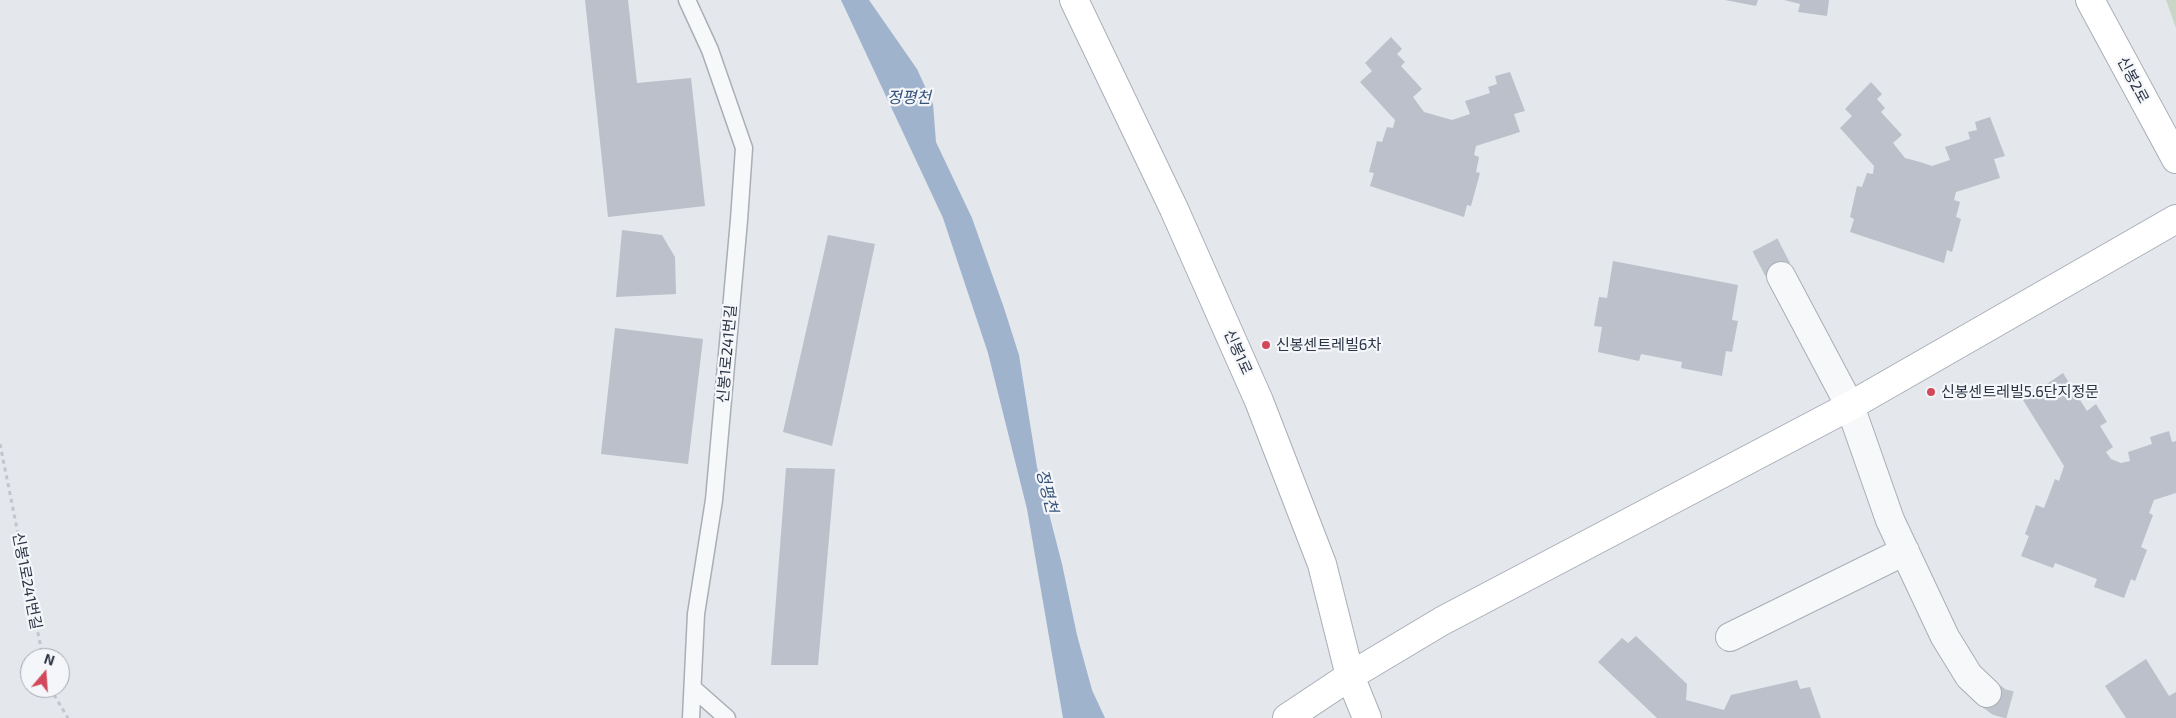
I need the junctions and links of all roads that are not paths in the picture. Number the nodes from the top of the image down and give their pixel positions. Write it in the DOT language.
graph roads {
  1 [pos="687,0"];
  2 [pos="1074,0"];
  3 [pos="2090,0"];
  4 [pos="2176,159"];
  5 [pos="2176,219"];
  6 [pos="1781,276"];
  7 [pos="1850,406"];
  8 [pos="1905,551"];
  9 [pos="1730,637"];
  10 [pos="1350,676"];
  11 [pos="692,688"];
  12 [pos="1987,694"];
  13 [pos="691,718"];
  14 [pos="727,718"];
  15 [pos="1287,718"];
  16 [pos="1367,718"];
  1 -- 11 [label="lane, 신봉1로241번길"];
  2 -- 10 [label="street, 신봉1로"];
  3 -- 4 [label="street, 신봉2로"];
  5 -- 7 [label="street"];
  6 -- 7 [label="street"];
  7 -- 8 [label="street"];
  7 -- 10 [label="street"];
  8 -- 9 [label="street"];
  8 -- 12 [label="street"];
  10 -- 15 [label="street"];
  10 -- 16 [label="street, 신봉1로"];
  11 -- 13 [label="lane, 신봉1로241번길"];
  11 -- 14 [label="lane"];
}
